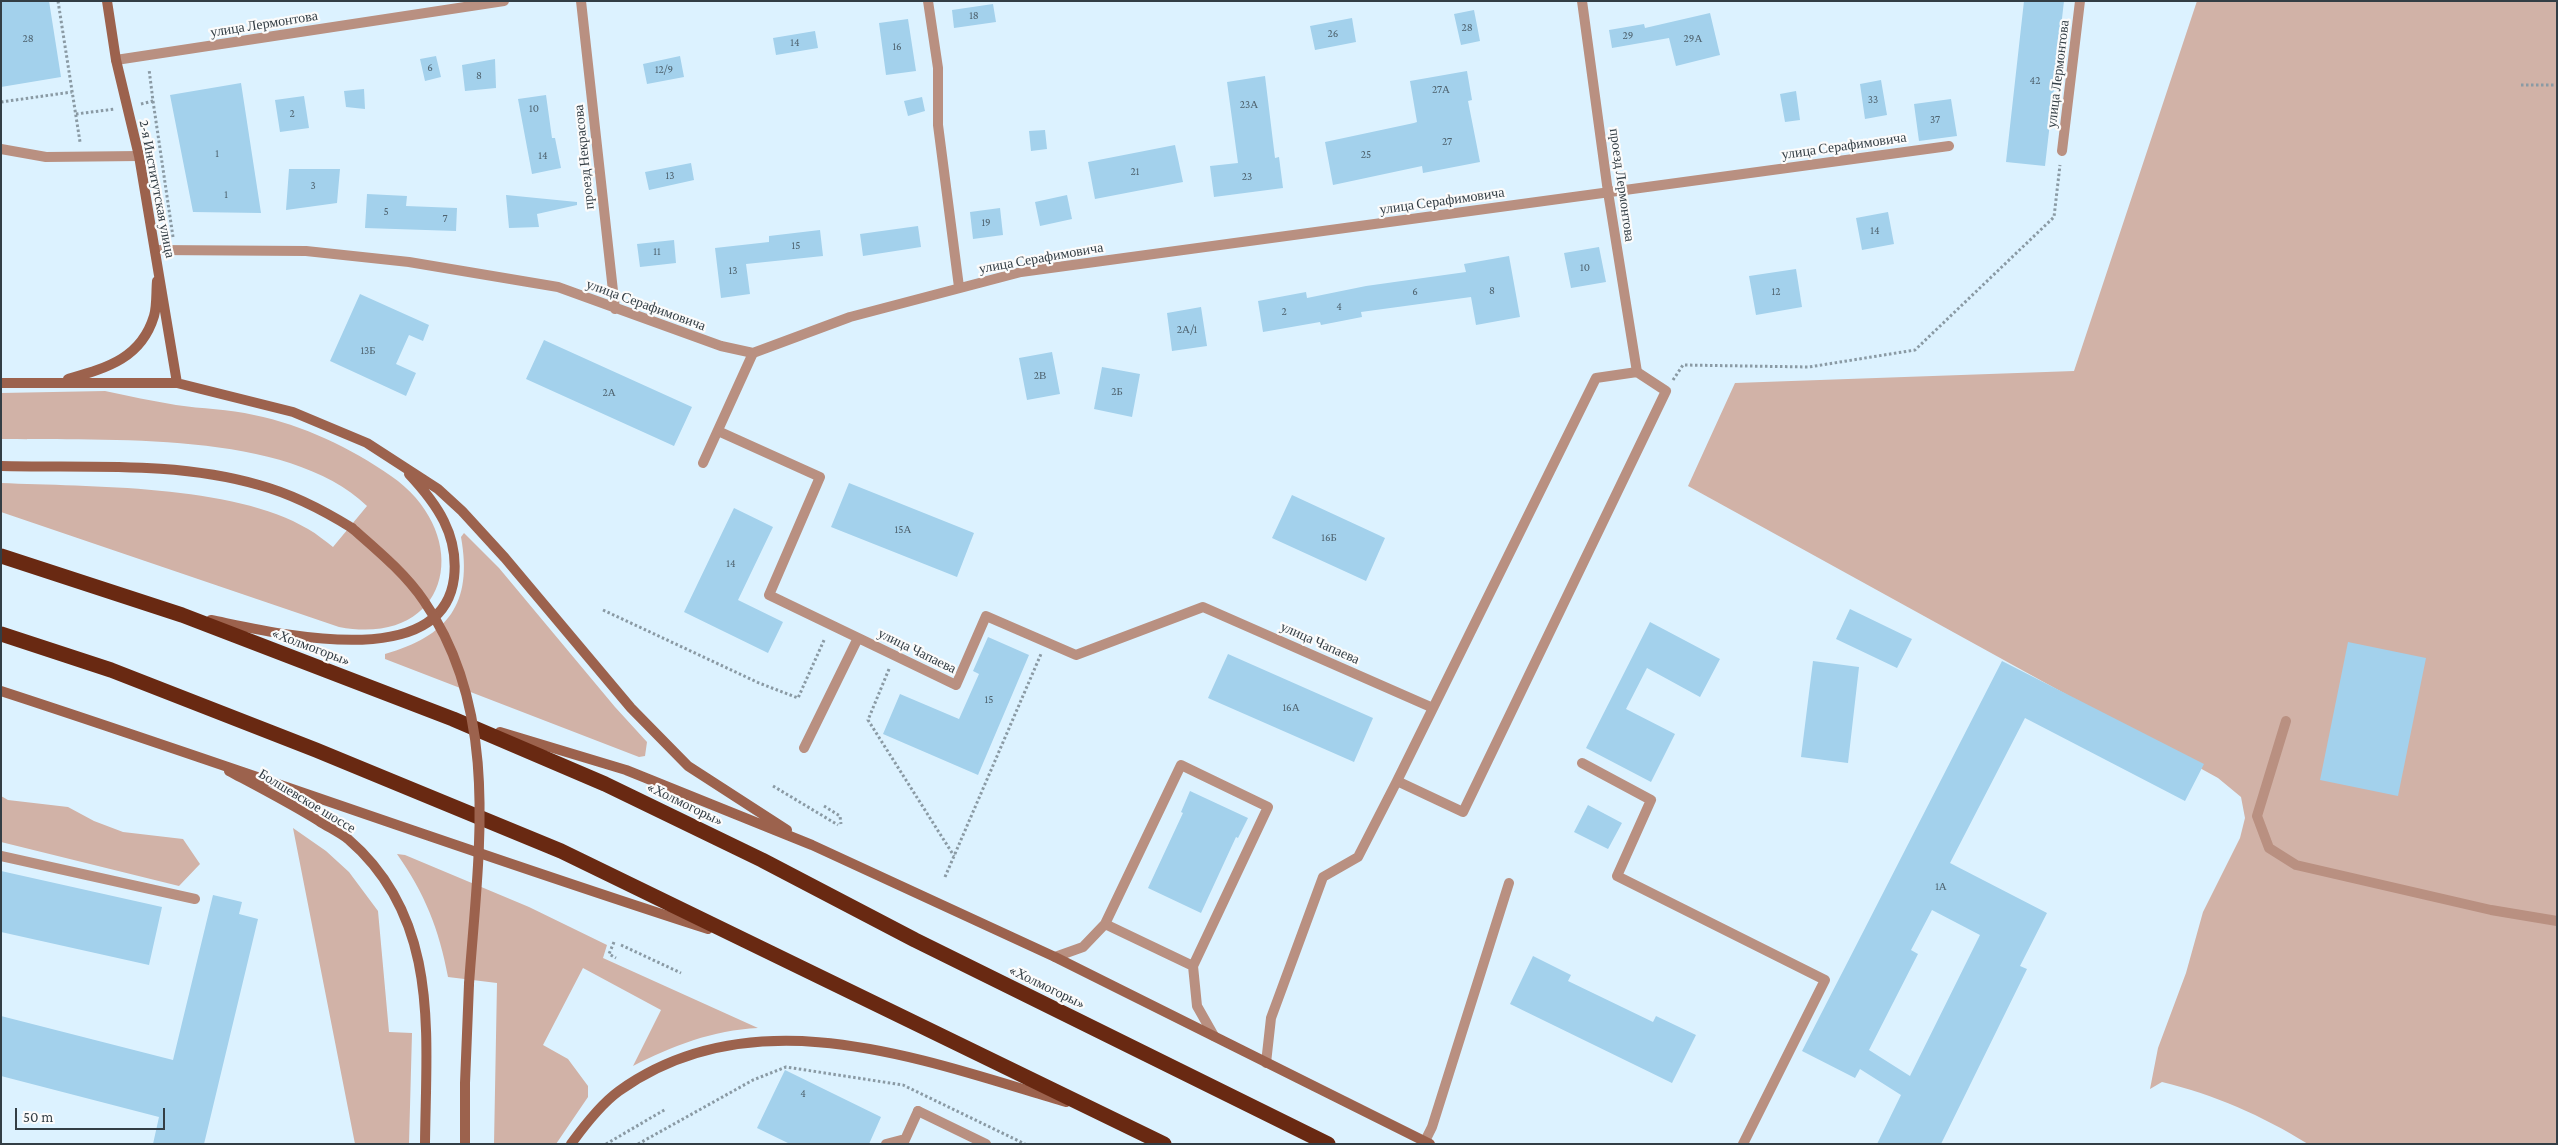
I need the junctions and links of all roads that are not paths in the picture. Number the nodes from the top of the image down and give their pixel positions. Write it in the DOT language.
graph roads {
  1 [pos="107,1"];
  2 [pos="504,1"];
  3 [pos="581,1"];
  4 [pos="928,1"];
  5 [pos="1582,1"];
  6 [pos="2080,1"];
  7 [pos="116,60"];
  8 [pos="1948,146"];
  9 [pos="1,149"];
  10 [pos="2062,151"];
  11 [pos="139,156"];
  12 [pos="1608,192"];
  13 [pos="155,250"];
  14 [pos="158,265"];
  15 [pos="959,287"];
  16 [pos="615,309"];
  17 [pos="753,353"];
  18 [pos="1637,372"];
  19 [pos="1,383"];
  20 [pos="54,383"];
  21 [pos="177,383"];
  22 [pos="718,431"];
  23 [pos="394,459"];
  24 [pos="704,462"];
  25 [pos="1,466"];
  26 [pos="1,556"];
  27 [pos="182,615"];
  28 [pos="1,634"];
  29 [pos="858,638"];
  30 [pos="1,691"];
  31 [pos="1432,708"];
  32 [pos="453,718"];
  33 [pos="2286,721"];
  34 [pos="804,748"];
  35 [pos="203,757"];
  36 [pos="1582,763"];
  37 [pos="1397,781"];
  38 [pos="812,845"];
  39 [pos="1,856"];
  40 [pos="1509,883"];
  41 [pos="195,899"];
  42 [pos="2557,921"];
  43 [pos="1106,924"];
  44 [pos="737,938"];
  45 [pos="1055,957"];
  46 [pos="1193,966"];
  47 [pos="1214,1036"];
  48 [pos="1266,1063"];
  49 [pos="1105,1114"];
  50 [pos="904,1141"];
  51 [pos="1428,1142"];
  52 [pos="425,1144"];
  53 [pos="465,1144"];
  54 [pos="571,1144"];
  55 [pos="886,1144"];
  56 [pos="986,1144"];
  57 [pos="1164,1144"];
  58 [pos="1328,1144"];
  59 [pos="1743,1144"];
  1 -- 7 [label="street, 2-я Институтская улица"];
  2 -- 7 [label="street, улица Лермонтова"];
  3 -- 16 [label="street, проезд Некрасова"];
  4 -- 15 [label="street"];
  5 -- 12 [label="street, проезд Лермонтова"];
  6 -- 10 [label="street, улица Лермонтова"];
  7 -- 11 [label="street, 2-я Институтская улица"];
  8 -- 12 [label="street, улица Серафимовича"];
  9 -- 11 [label="street"];
  11 -- 13 [label="street, 2-я Институтская улица"];
  12 -- 15 [label="street, улица Серафимовича"];
  12 -- 18 [label="street, проезд Лермонтова"];
  13 -- 14 [label="street, 2-я Институтская улица"];
  13 -- 16 [label="street, улица Серафимовича"];
  14 -- 20 [label="street"];
  14 -- 21 [label="street, 2-я Институтская улица"];
  15 -- 17 [label="street, улица Серафимовича"];
  16 -- 17 [label="street, улица Серафимовича"];
  17 -- 22 [label="street"];
  18 -- 31 [label="street"];
  18 -- 37 [label="street"];
  19 -- 20 [label="street"];
  20 -- 21 [label="street"];
  21 -- 23 [label="street"];
  22 -- 24 [label="street"];
  22 -- 29 [label="street, улица Чапаева"];
  23 -- 27 [label="street"];
  23 -- 38 [label="street"];
  25 -- 53 [label="street, bridge"];
  26 -- 27 [label="highway, «Холмогоры»"];
  27 -- 32 [label="highway, «Холмогоры»"];
  28 -- 44 [label="highway"];
  29 -- 31 [label="street, улица Чапаева"];
  29 -- 34 [label="street"];
  30 -- 35 [label="street"];
  31 -- 37 [label="street"];
  32 -- 38 [label="street"];
  32 -- 58 [label="highway, «Холмогоры»"];
  33 -- 42 [label="street"];
  35 -- 44 [label="street"];
  35 -- 52 [label="street, Болшевское шоссе"];
  36 -- 59 [label="street"];
  37 -- 48 [label="street"];
  38 -- 45 [label="street"];
  39 -- 41 [label="street"];
  40 -- 51 [label="street"];
  43 -- 45 [label="street"];
  43 -- 46 [label="street"];
  43 -- 46 [label="street"];
  44 -- 49 [label="highway"];
  45 -- 47 [label="street"];
  46 -- 47 [label="street"];
  47 -- 48 [label="street"];
  48 -- 51 [label="street"];
  49 -- 54 [label="street"];
  49 -- 57 [label="highway"];
  50 -- 55 [label="street"];
  50 -- 56 [label="street"];
}
